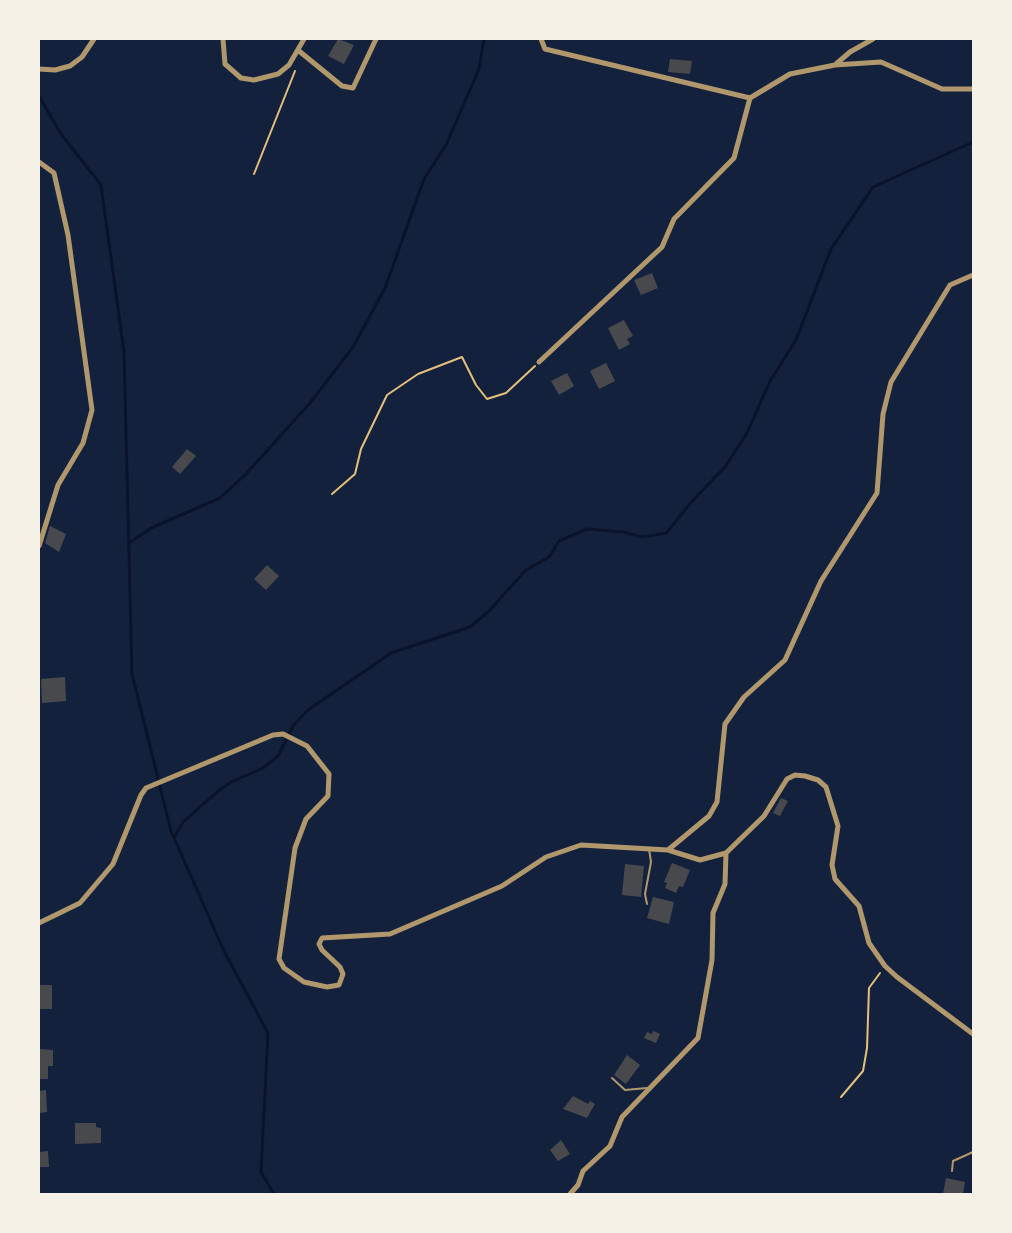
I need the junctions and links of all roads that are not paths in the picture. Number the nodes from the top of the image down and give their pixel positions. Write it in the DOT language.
graph roads {
  1 [pos="94,39"];
  2 [pos="223,39"];
  3 [pos="304,39"];
  4 [pos="376,39"];
  5 [pos="540,39"];
  6 [pos="873,39"];
  7 [pos="300,52"];
  8 [pos="835,65"];
  9 [pos="39,69"];
  10 [pos="973,89"];
  11 [pos="750,98"];
  12 [pos="39,162"];
  13 [pos="973,275"];
  14 [pos="539,362"];
  15 [pos="39,546"];
  16 [pos="649,849"];
  17 [pos="668,850"];
  18 [pos="726,853"];
  19 [pos="646,904"];
  20 [pos="39,922"];
  21 [pos="973,1034"];
  22 [pos="612,1078"];
  23 [pos="650,1087"];
  24 [pos="973,1152"];
  25 [pos="952,1171"];
  26 [pos="570,1194"];
  1 -- 9 [label="street"];
  2 -- 7 [label="street"];
  3 -- 7 [label="street"];
  4 -- 7 [label="street"];
  5 -- 11 [label="street"];
  6 -- 8 [label="street"];
  8 -- 10 [label="street"];
  8 -- 11 [label="street"];
  11 -- 14 [label="street"];
  12 -- 15 [label="street"];
  13 -- 17 [label="street"];
  16 -- 17 [label="street"];
  16 -- 19 [label="lane"];
  16 -- 20 [label="street"];
  17 -- 18 [label="street"];
  18 -- 21 [label="street"];
  18 -- 23 [label="street"];
  22 -- 23 [label="lane"];
  23 -- 26 [label="street"];
  24 -- 25 [label="lane"];
}
